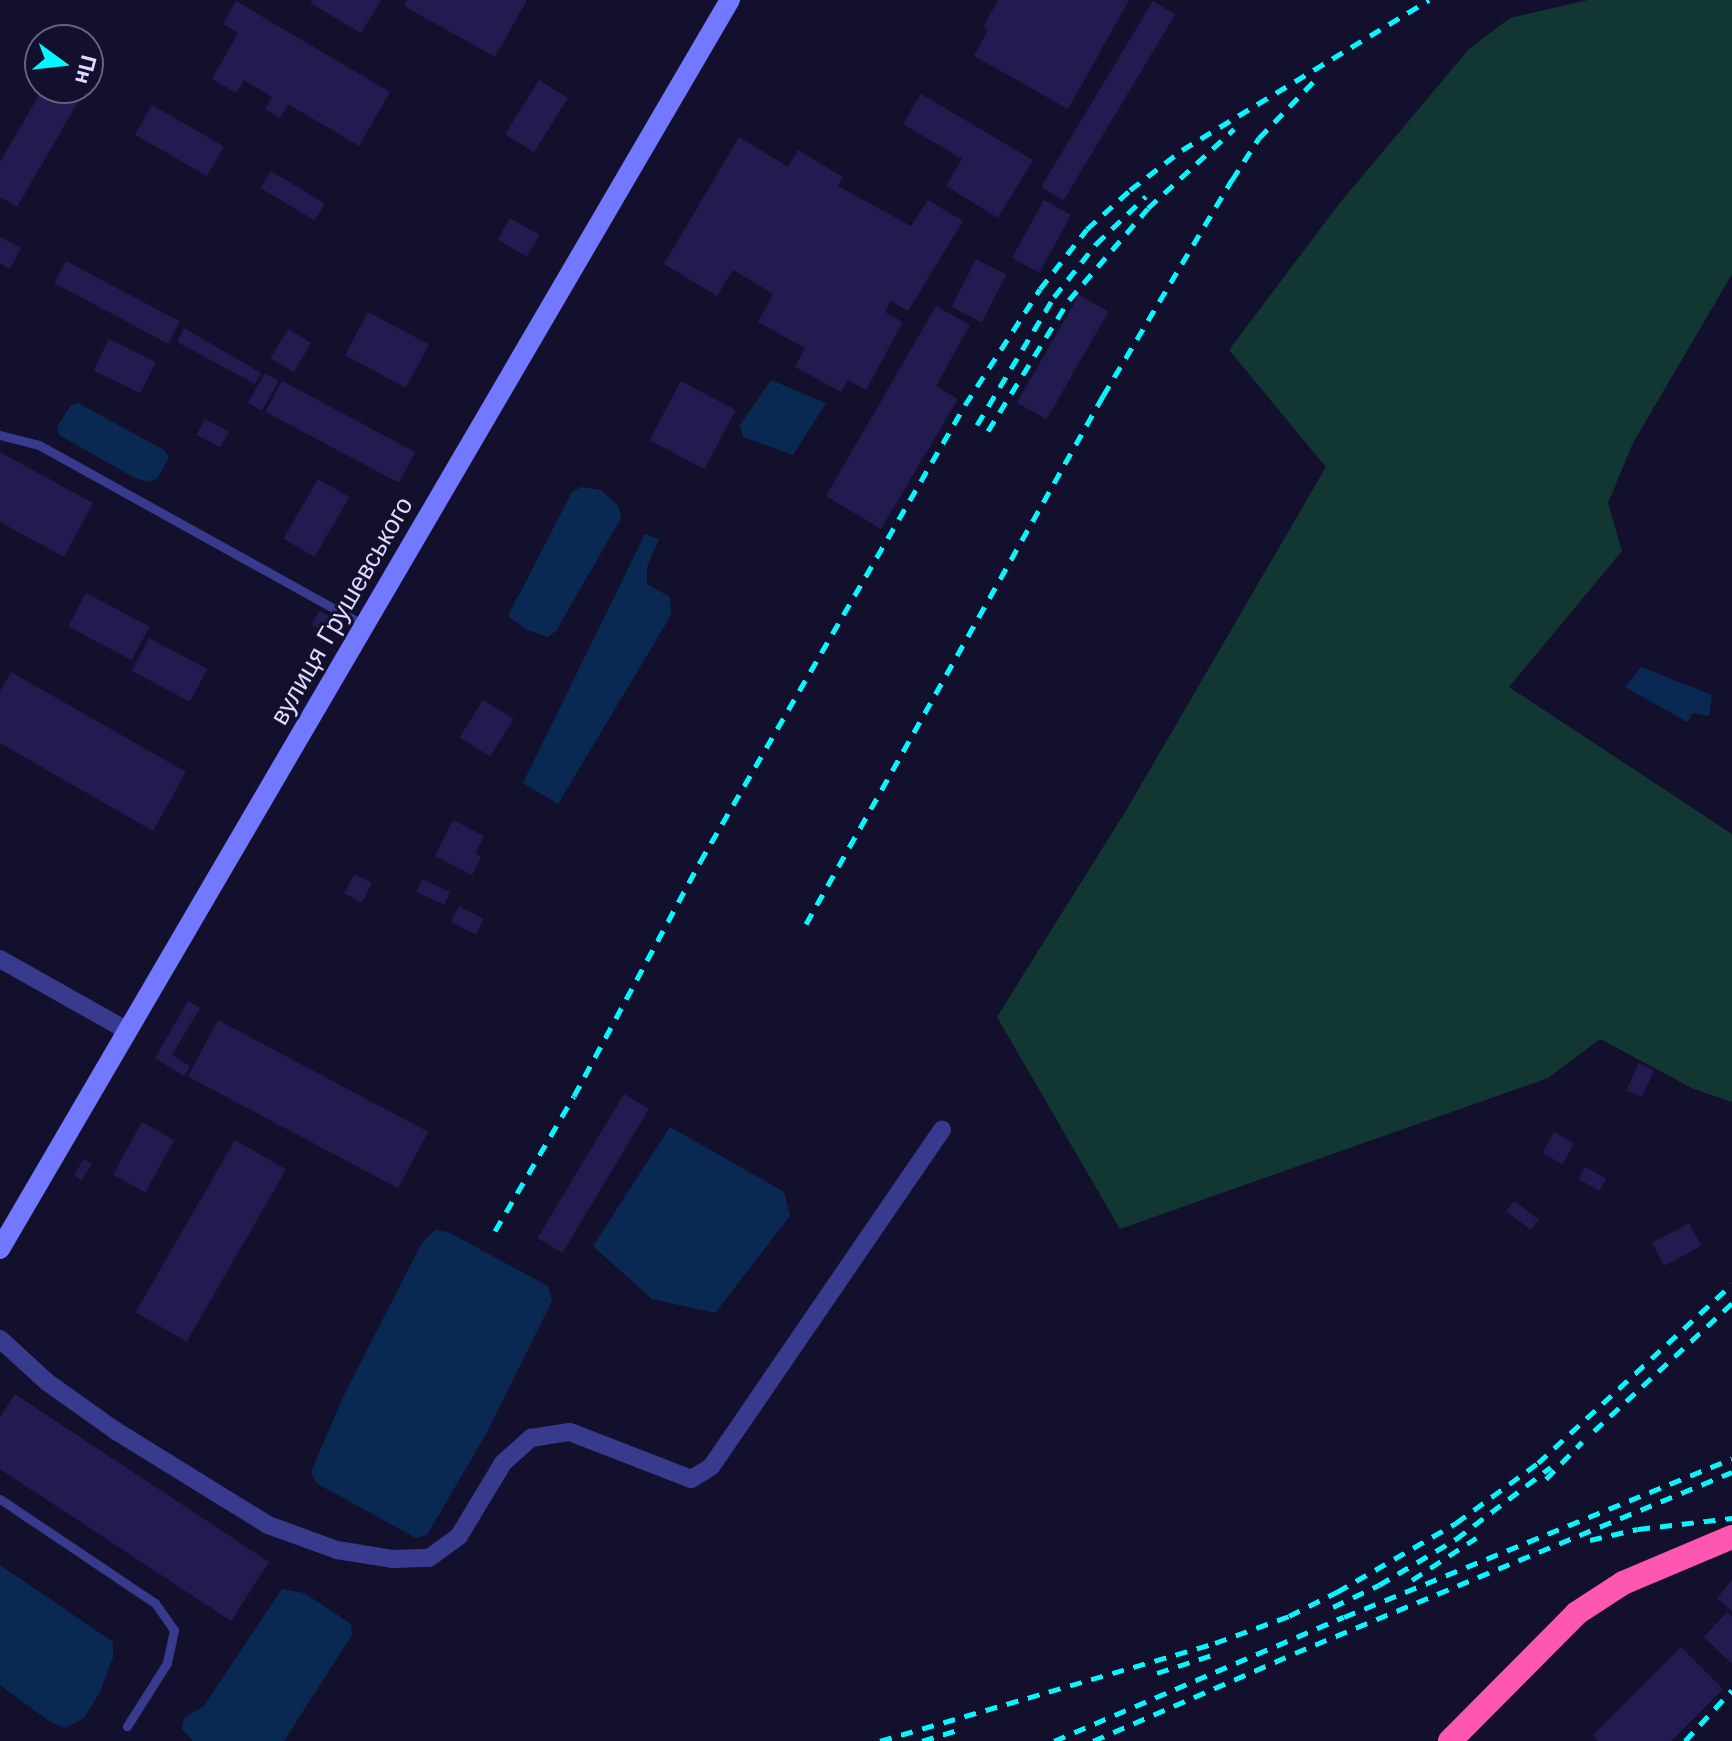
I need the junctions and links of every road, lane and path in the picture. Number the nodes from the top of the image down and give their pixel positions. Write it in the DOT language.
graph roads {
  1 [pos="730,0"];
  2 [pos="0,435"];
  3 [pos="364,625"];
  4 [pos="0,959"];
  5 [pos="126,1030"];
  6 [pos="942,1130"];
  7 [pos="2,1243"];
  8 [pos="0,1339"];
  9 [pos="0,1499"];
  10 [pos="1732,1537"];
  11 [pos="127,1726"];
  12 [pos="1450,1741"];
  1 -- 3 [label="street, вулиця Грушевського"];
  2 -- 3 [label="lane"];
  3 -- 5 [label="street, вулиця Грушевського"];
  4 -- 5 [label="street"];
  5 -- 7 [label="street, вулиця Грушевського"];
  6 -- 8 [label="street"];
  9 -- 11 [label="lane"];
  10 -- 12 [label="highway"];
}
